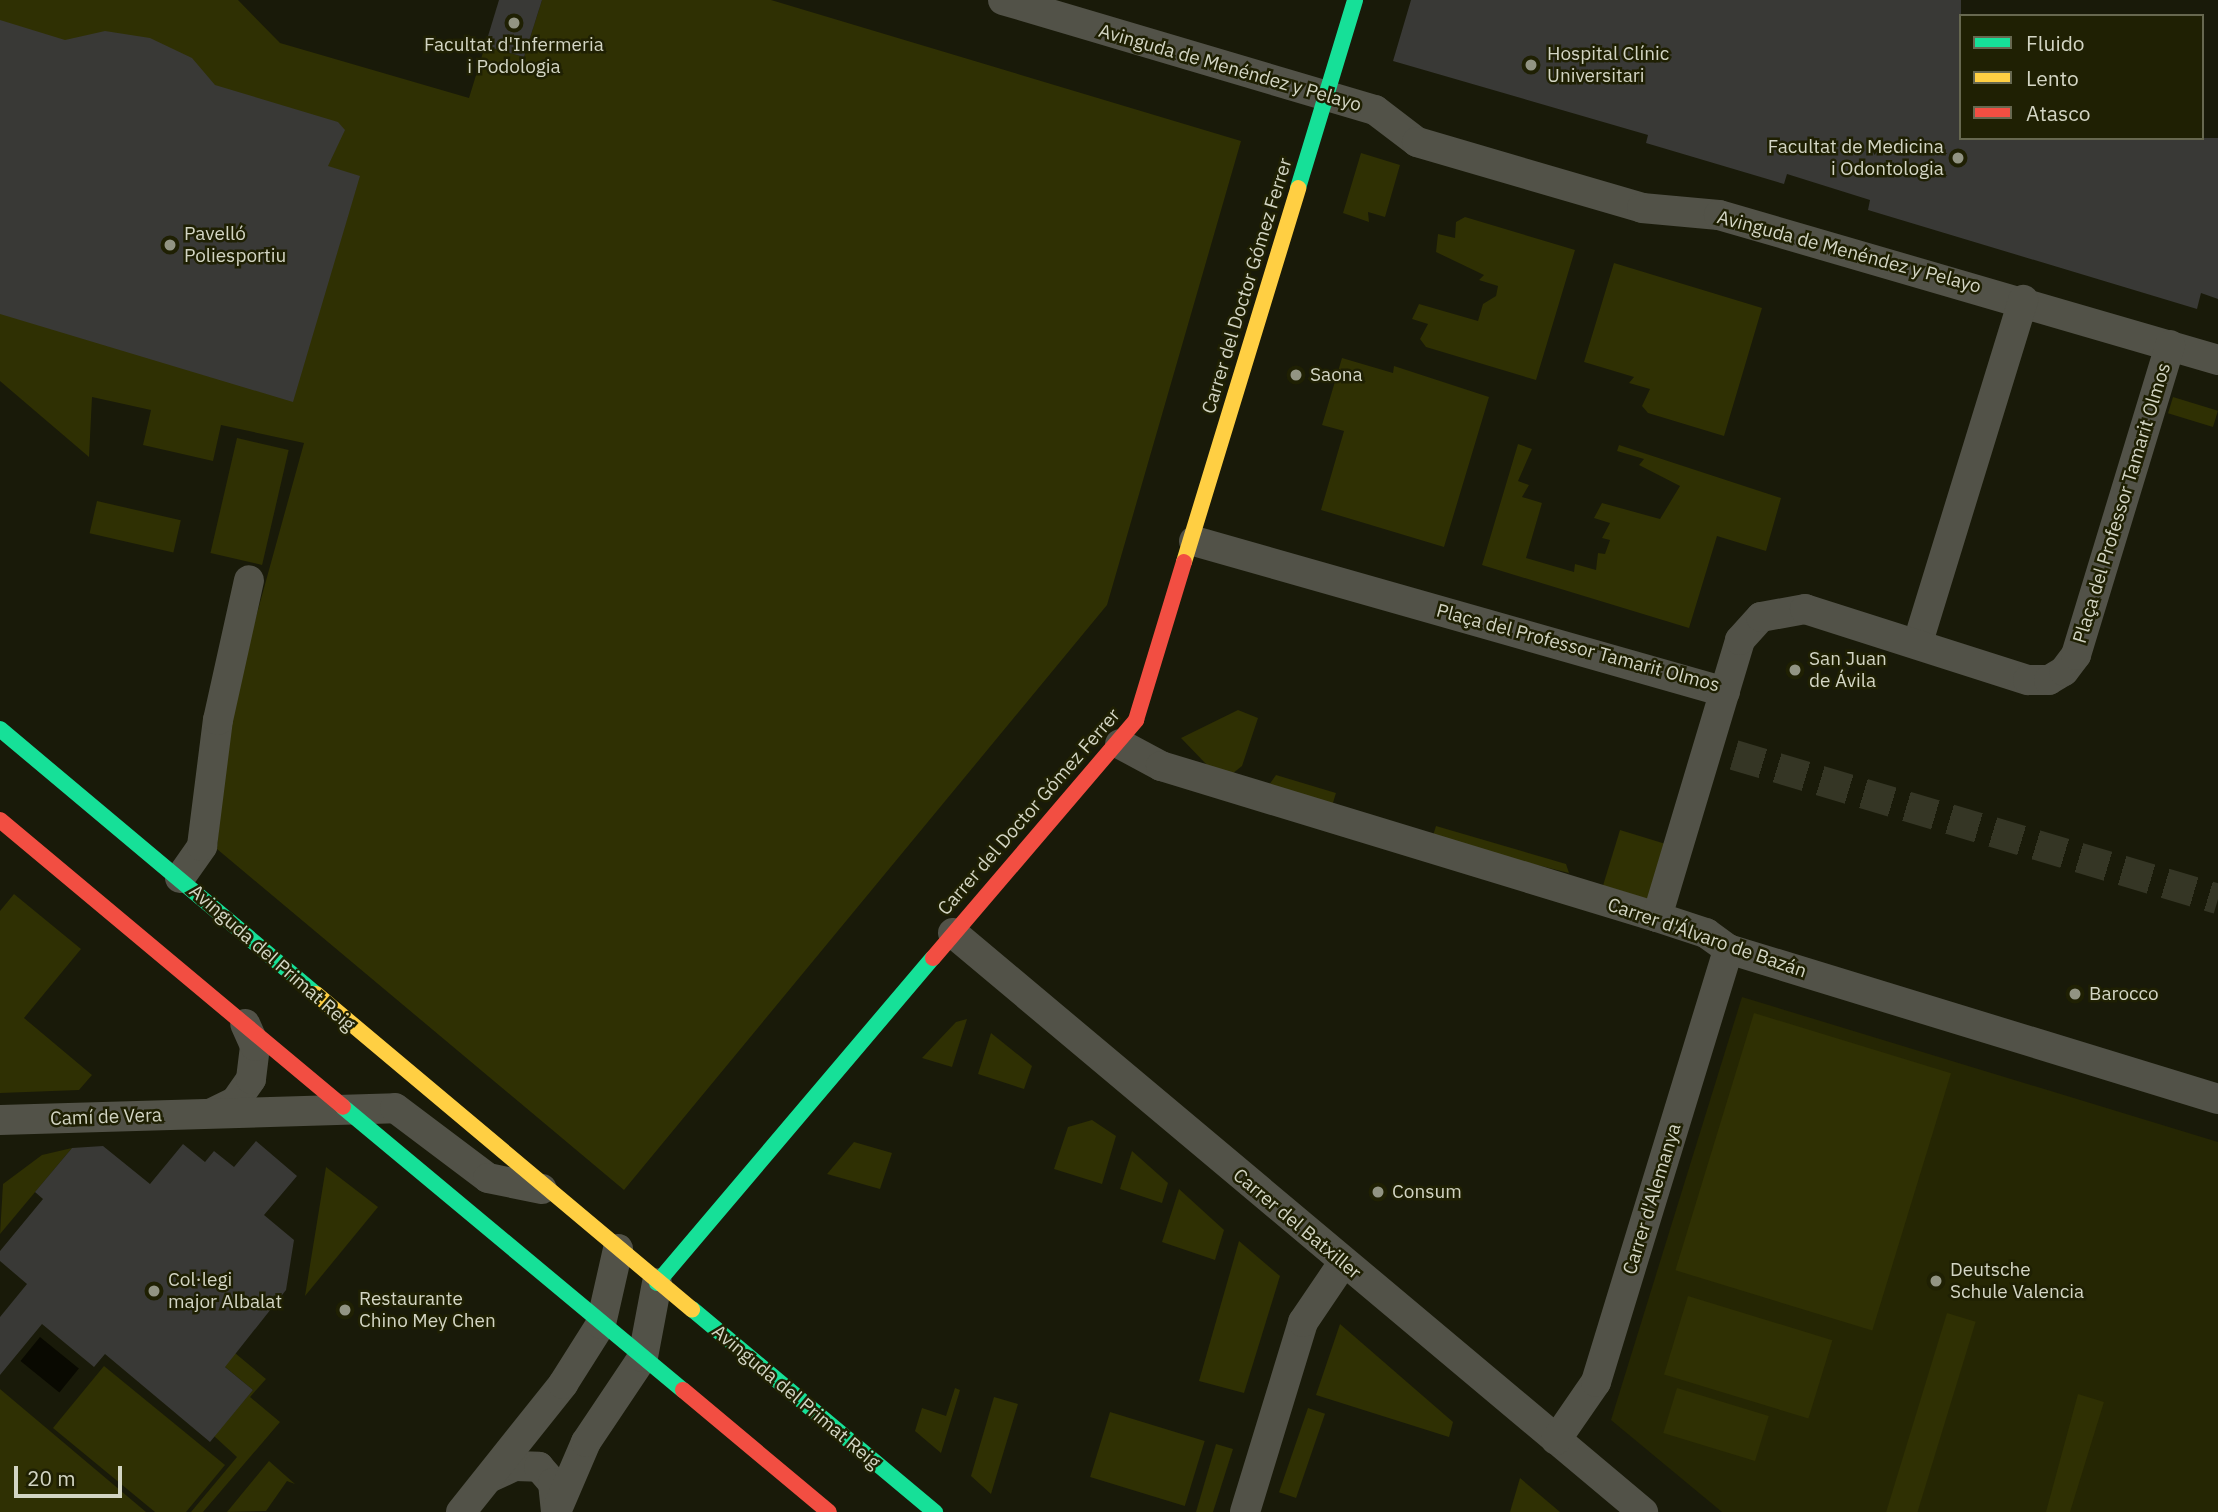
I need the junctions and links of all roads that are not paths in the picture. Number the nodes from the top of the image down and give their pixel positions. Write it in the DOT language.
graph roads {
  1 [pos="1003,0"];
  2 [pos="1355,0"];
  3 [pos="1326,95"];
  4 [pos="2023,300"];
  5 [pos="2170,345"];
  6 [pos="2218,360"];
  7 [pos="1194,541"];
  8 [pos="249,580"];
  9 [pos="1918,642"];
  10 [pos="1725,692"];
  11 [pos="0,729"];
  12 [pos="1119,744"];
  13 [pos="0,820"];
  14 [pos="180,878"];
  15 [pos="1657,917"];
  16 [pos="953,933"];
  17 [pos="1728,949"];
  18 [pos="244,1024"];
  19 [pos="2218,1099"];
  20 [pos="344,1107"];
  21 [pos="211,1113"];
  22 [pos="0,1120"];
  23 [pos="542,1189"];
  24 [pos="618,1249"];
  25 [pos="1343,1263"];
  26 [pos="657,1283"];
  27 [pos="601,1324"];
  28 [pos="643,1357"];
  29 [pos="1556,1440"];
  30 [pos="489,1478"];
  31 [pos="556,1511"];
  32 [pos="461,1512"];
  33 [pos="829,1512"];
  34 [pos="935,1512"];
  35 [pos="1245,1512"];
  36 [pos="1643,1512"];
  1 -- 3 [label="street, Avinguda de Menéndez y Pelayo"];
  2 -- 3 [label="main road, Carrer del Doctor Gómez Ferrer"];
  3 -- 4 [label="street, Avinguda de Menéndez y Pelayo"];
  3 -- 7 [label="main road, Carrer del Doctor Gómez Ferrer"];
  4 -- 5 [label="street, Avinguda de Menéndez y Pelayo"];
  4 -- 9 [label="street"];
  5 -- 6 [label="street, Avinguda de Menéndez y Pelayo"];
  5 -- 9 [label="street, Plaça del Professor Tamarit Olmos"];
  7 -- 10 [label="street, Plaça del Professor Tamarit Olmos"];
  7 -- 12 [label="main road, Carrer del Doctor Gómez Ferrer"];
  8 -- 14 [label="street"];
  9 -- 10 [label="street, Plaça del Professor Tamarit Olmos"];
  10 -- 15 [label="street"];
  11 -- 14 [label="main road, Avinguda del Primat Reig"];
  12 -- 15 [label="street, Carrer d'Álvaro de Bazán"];
  12 -- 16 [label="main road, Carrer del Doctor Gómez Ferrer"];
  13 -- 18 [label="main road"];
  14 -- 23 [label="main road, Avinguda del Primat Reig"];
  15 -- 17 [label="street, Carrer d'Álvaro de Bazán"];
  16 -- 25 [label="street, Carrer del Batxiller"];
  16 -- 26 [label="main road, Carrer del Doctor Gómez Ferrer"];
  17 -- 19 [label="street, Carrer d'Álvaro de Bazán"];
  17 -- 29 [label="street, Carrer d'Alemanya"];
  18 -- 20 [label="main road"];
  18 -- 21 [label="street"];
  20 -- 21 [label="street, Camí de Vera"];
  20 -- 23 [label="street, Avinguda del Primat Reig"];
  20 -- 27 [label="main road"];
  21 -- 22 [label="street, Camí de Vera"];
  23 -- 24 [label="main road, Avinguda del Primat Reig"];
  24 -- 26 [label="main road, Avinguda del Primat Reig"];
  24 -- 27 [label="street"];
  25 -- 29 [label="street, Carrer del Batxiller"];
  25 -- 35 [label="street"];
  26 -- 28 [label="street"];
  26 -- 34 [label="main road, Avinguda del Primat Reig"];
  27 -- 28 [label="main road"];
  27 -- 30 [label="street"];
  28 -- 31 [label="street"];
  28 -- 33 [label="main road"];
  29 -- 36 [label="street, Carrer del Batxiller"];
  30 -- 31 [label="street"];
  30 -- 32 [label="street"];
}
